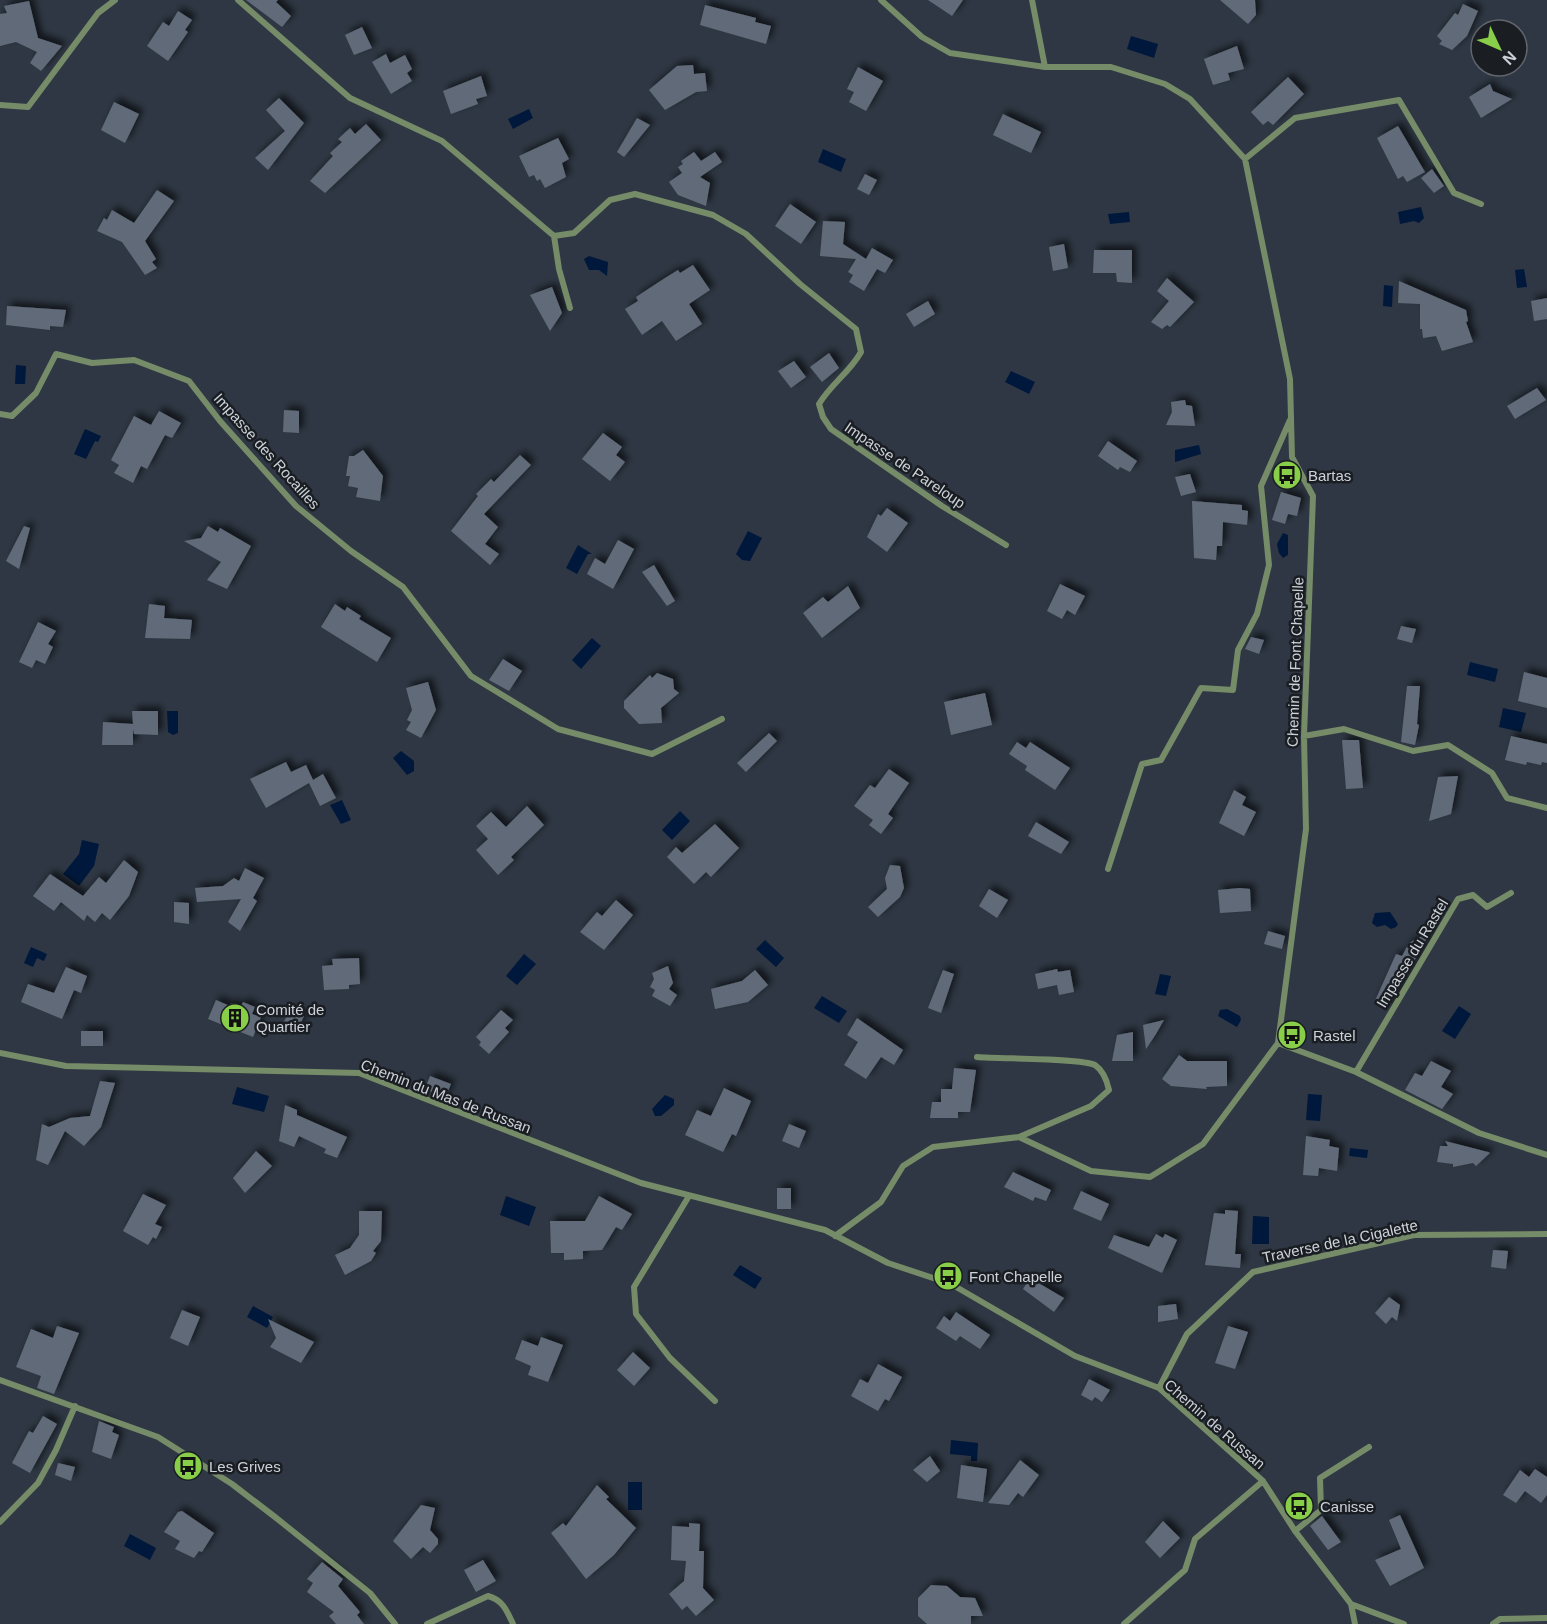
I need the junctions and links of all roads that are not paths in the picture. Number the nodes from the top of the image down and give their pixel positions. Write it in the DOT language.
graph roads {
  1 [pos="115,0"];
  2 [pos="238,0"];
  3 [pos="881,0"];
  4 [pos="1032,0"];
  5 [pos="1045,67"];
  6 [pos="0,105"];
  7 [pos="1245,159"];
  8 [pos="1481,204"];
  9 [pos="554,236"];
  10 [pos="570,308"];
  11 [pos="0,414"];
  12 [pos="1291,416"];
  13 [pos="1006,545"];
  14 [pos="722,719"];
  15 [pos="1304,736"];
  16 [pos="1547,808"];
  17 [pos="1108,869"];
  18 [pos="1511,893"];
  19 [pos="1278,1042"];
  20 [pos="0,1053"];
  21 [pos="977,1057"];
  22 [pos="1356,1072"];
  23 [pos="1019,1137"];
  24 [pos="1547,1155"];
  25 [pos="689,1196"];
  26 [pos="1547,1234"];
  27 [pos="835,1236"];
  28 [pos="0,1380"];
  29 [pos="1159,1388"];
  30 [pos="715,1401"];
  31 [pos="75,1406"];
  32 [pos="1369,1447"];
  33 [pos="1263,1481"];
  34 [pos="0,1522"];
  35 [pos="1295,1531"];
  36 [pos="1352,1604"];
  37 [pos="1547,1618"];
  38 [pos="395,1624"];
  39 [pos="427,1624"];
  40 [pos="513,1624"];
  41 [pos="1124,1624"];
  42 [pos="1355,1624"];
  43 [pos="1404,1624"];
  44 [pos="1493,1624"];
  1 -- 6 [label="street"];
  2 -- 9 [label="street"];
  3 -- 5 [label="street"];
  4 -- 5 [label="street"];
  5 -- 7 [label="street"];
  7 -- 8 [label="street"];
  7 -- 12 [label="street, Chemin de Font Chapelle"];
  9 -- 10 [label="street"];
  9 -- 13 [label="street, Impasse de Pareloup"];
  11 -- 14 [label="street, Impasse des Rocailles"];
  12 -- 15 [label="street, Chemin de Font Chapelle"];
  12 -- 17 [label="street"];
  15 -- 16 [label="street"];
  15 -- 19 [label="street, Chemin de Font Chapelle"];
  18 -- 22 [label="street, Impasse du Rastel"];
  19 -- 22 [label="street"];
  19 -- 23 [label="street, Chemin de Font Chapelle"];
  20 -- 25 [label="street, Chemin du Mas de Russan"];
  21 -- 23 [label="street"];
  22 -- 24 [label="street"];
  23 -- 27 [label="street"];
  25 -- 27 [label="street, Chemin du Mas de Russan"];
  25 -- 30 [label="street"];
  26 -- 29 [label="street, Traverse de la Cigalette"];
  27 -- 29 [label="street, Chemin de Russan"];
  28 -- 31 [label="street"];
  29 -- 33 [label="street, Chemin de Russan"];
  31 -- 34 [label="street"];
  31 -- 38 [label="street"];
  32 -- 35 [label="street"];
  33 -- 35 [label="street, Chemin de Russan"];
  33 -- 41 [label="street"];
  35 -- 36 [label="street, Chemin de Russan"];
  36 -- 42 [label="street"];
  36 -- 43 [label="street"];
  37 -- 44 [label="street"];
  39 -- 40 [label="street"];
}
